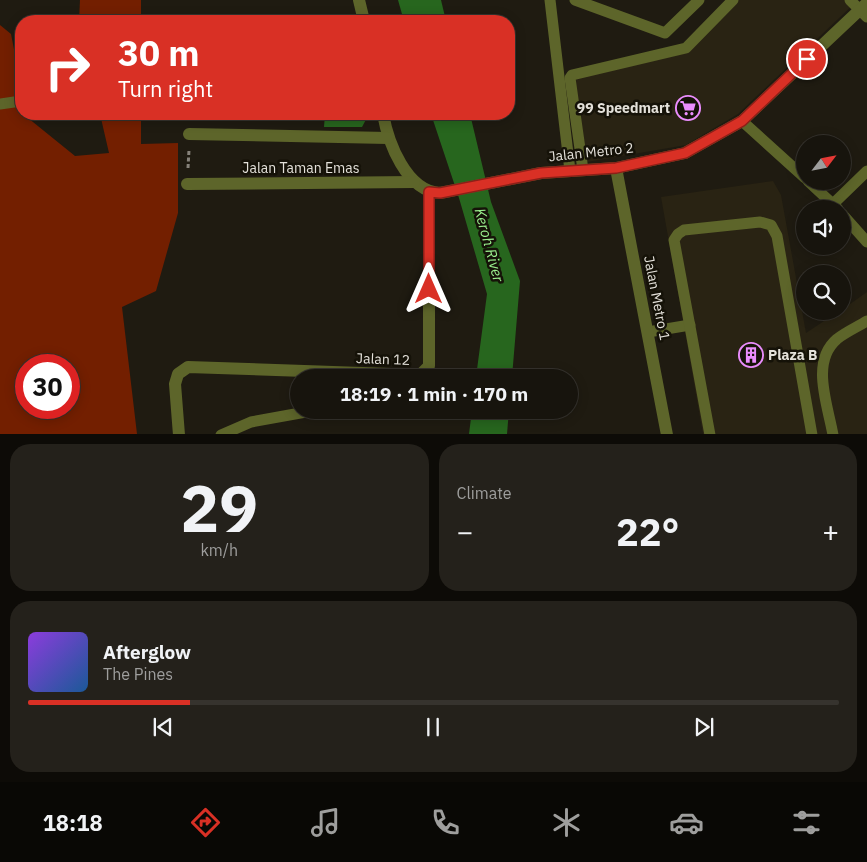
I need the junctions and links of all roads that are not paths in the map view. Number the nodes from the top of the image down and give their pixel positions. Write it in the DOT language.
graph roads {
  1 [pos="360,0"];
  2 [pos="550,0"];
  3 [pos="575,0"];
  4 [pos="699,0"];
  5 [pos="733,0"];
  6 [pos="850,0"];
  7 [pos="865,10"];
  8 [pos="363,15"];
  9 [pos="15,102"];
  10 [pos="0,104"];
  11 [pos="384,120"];
  12 [pos="742,121"];
  13 [pos="190,134"];
  14 [pos="388,138"];
  15 [pos="616,168"];
  16 [pos="576,170"];
  17 [pos="796,170"];
  18 [pos="867,171"];
  19 [pos="414,182"];
  20 [pos="188,184"];
  21 [pos="818,190"];
  22 [pos="434,192"];
  23 [pos="829,200"];
  24 [pos="840,200"];
  25 [pos="851,224"];
  26 [pos="867,242"];
  27 [pos="867,321"];
  28 [pos="690,325"];
  29 [pos="648,332"];
  30 [pos="426,369"];
  31 [pos="290,372"];
  32 [pos="290,415"];
  33 [pos="179,434"];
  34 [pos="221,434"];
  35 [pos="667,434"];
  36 [pos="710,434"];
  37 [pos="812,434"];
  38 [pos="833,434"];
  1 -- 8 [label="street"];
  2 -- 16 [label="lane"];
  3 -- 4 [label="lane"];
  5 -- 16 [label="lane"];
  6 -- 7 [label="lane, Jalan Metro 2"];
  7 -- 12 [label="street, Jalan Metro 2"];
  9 -- 10 [label="lane"];
  11 -- 14 [label="street"];
  12 -- 15 [label="street, Jalan Metro 2"];
  12 -- 17 [label="lane"];
  13 -- 14 [label="street"];
  14 -- 19 [label="street"];
  15 -- 16 [label="street, Jalan Metro 2"];
  15 -- 29 [label="street, Jalan Metro 1"];
  16 -- 22 [label="street, Jalan Metro 2"];
  18 -- 24 [label="lane"];
  19 -- 20 [label="street, Jalan Taman Emas"];
  19 -- 22 [label="street"];
  21 -- 23 [label="lane"];
  22 -- 30 [label="street, Jalan 12"];
  25 -- 26 [label="lane"];
  27 -- 38 [label="lane"];
  28 -- 29 [label="lane"];
  28 -- 36 [label="lane"];
  28 -- 37 [label="lane"];
  29 -- 35 [label="street, Jalan Metro 1"];
  31 -- 33 [label="street, Jalan 12"];
  32 -- 34 [label="lane"];
}
